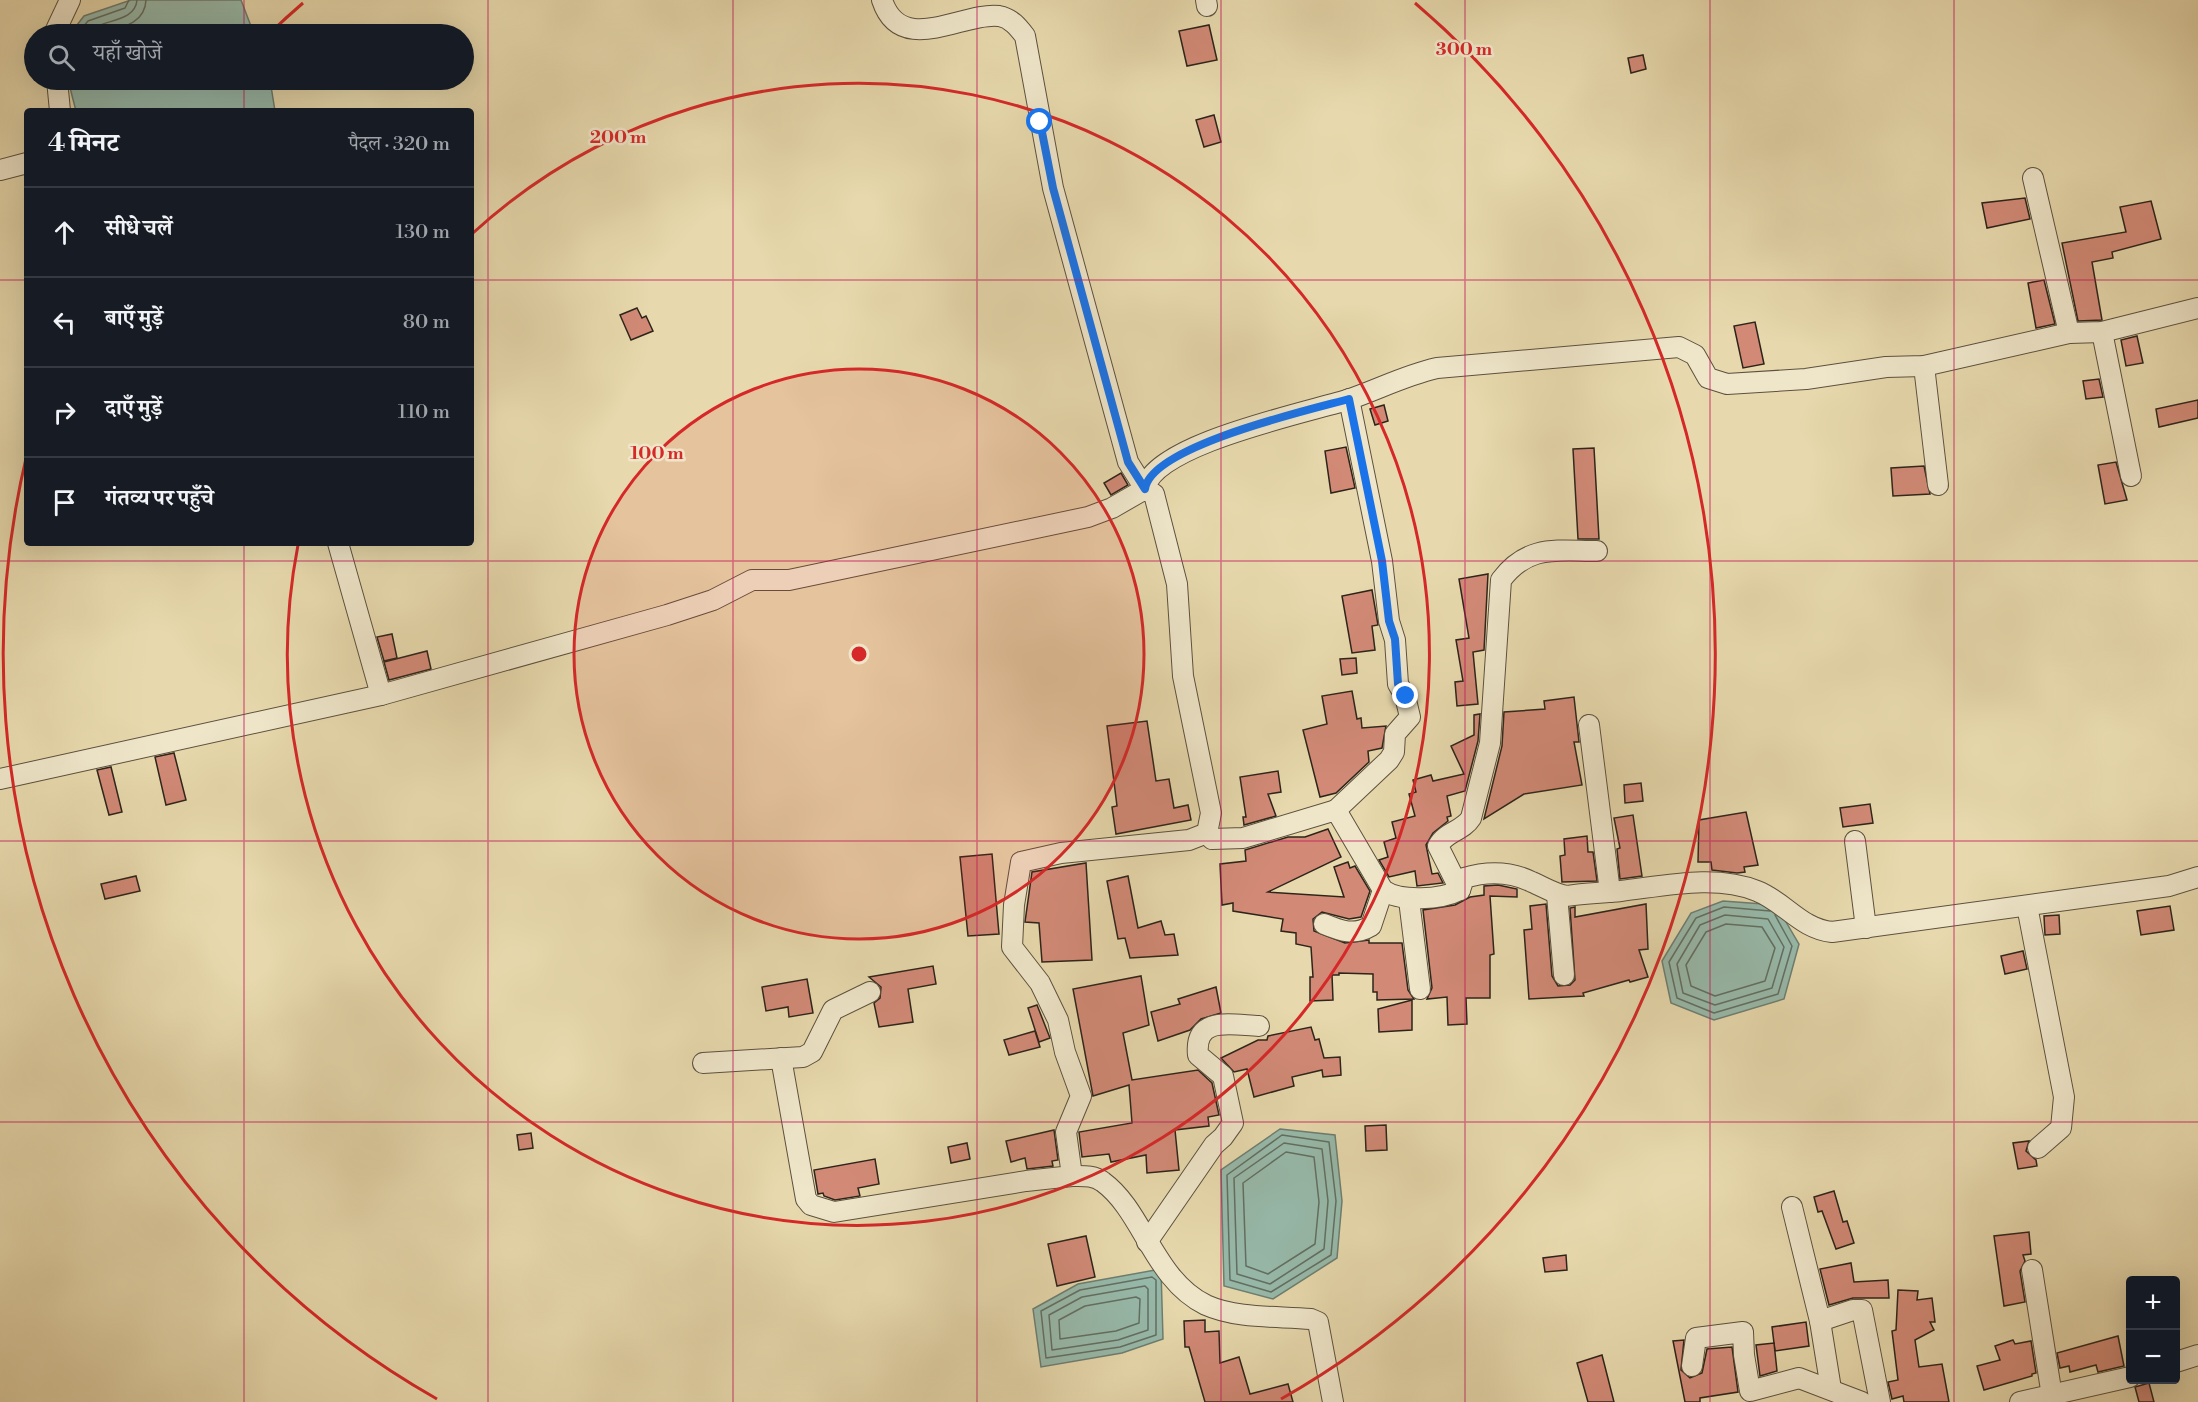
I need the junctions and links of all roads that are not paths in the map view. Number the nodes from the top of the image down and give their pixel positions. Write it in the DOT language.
graph roads {
  1 [pos="70,0"];
  2 [pos="882,0"];
  3 [pos="59,24"];
  4 [pos="58,90"];
  5 [pos="60,108"];
  6 [pos="24,164"];
  7 [pos="0,170"];
  8 [pos="2033,178"];
  9 [pos="2198,308"];
  10 [pos="2102,332"];
  11 [pos="2069,333"];
  12 [pos="1924,366"];
  13 [pos="1349,399"];
  14 [pos="2131,476"];
  15 [pos="1938,485"];
  16 [pos="1145,489"];
  17 [pos="339,546"];
  18 [pos="1597,550"];
  19 [pos="381,694"];
  20 [pos="1589,725"];
  21 [pos="0,779"];
  22 [pos="1336,810"];
  23 [pos="1208,833"];
  24 [pos="1855,841"];
  25 [pos="2198,877"];
  26 [pos="1383,890"];
  27 [pos="1460,890"];
  28 [pos="1610,892"];
  29 [pos="1557,895"];
  30 [pos="1409,900"];
  31 [pos="2026,906"];
  32 [pos="1324,924"];
  33 [pos="1866,928"];
  34 [pos="1564,975"];
  35 [pos="1420,989"];
  36 [pos="870,992"];
  37 [pos="1259,1026"];
  38 [pos="781,1058"];
  39 [pos="703,1063"];
  40 [pos="2038,1148"];
  41 [pos="1072,1176"];
  42 [pos="1792,1207"];
  43 [pos="1147,1242"];
  44 [pos="2032,1270"];
  45 [pos="1820,1321"];
  46 [pos="2198,1354"];
  47 [pos="2180,1360"];
  48 [pos="1692,1366"];
  49 [pos="2126,1378"];
  50 [pos="1831,1389"];
  51 [pos="2052,1396"];
  52 [pos="1333,1402"];
  53 [pos="1862,1402"];
  54 [pos="1880,1402"];
  55 [pos="2020,1402"];
  1 -- 3 [label="street"];
  2 -- 16 [label="street"];
  4 -- 5 [label="street"];
  6 -- 7 [label="street"];
  8 -- 11 [label="street"];
  9 -- 10 [label="street"];
  10 -- 11 [label="street"];
  10 -- 14 [label="street"];
  11 -- 12 [label="street"];
  12 -- 13 [label="street"];
  12 -- 15 [label="street"];
  13 -- 16 [label="street"];
  13 -- 22 [label="street"];
  16 -- 19 [label="street"];
  16 -- 23 [label="street"];
  17 -- 19 [label="street"];
  18 -- 27 [label="street"];
  19 -- 21 [label="street"];
  20 -- 28 [label="street"];
  22 -- 23 [label="street"];
  22 -- 26 [label="street"];
  23 -- 41 [label="street"];
  24 -- 33 [label="street"];
  25 -- 31 [label="street"];
  26 -- 30 [label="street"];
  26 -- 32 [label="street"];
  27 -- 29 [label="street"];
  27 -- 30 [label="street"];
  28 -- 29 [label="street"];
  28 -- 33 [label="street"];
  29 -- 34 [label="street"];
  30 -- 35 [label="street"];
  31 -- 33 [label="street"];
  31 -- 40 [label="street"];
  36 -- 38 [label="street"];
  37 -- 43 [label="street"];
  38 -- 39 [label="street"];
  38 -- 41 [label="street"];
  41 -- 43 [label="street"];
  42 -- 45 [label="street"];
  43 -- 52 [label="street"];
  44 -- 51 [label="street"];
  45 -- 50 [label="street"];
  45 -- 54 [label="street"];
  46 -- 47 [label="street"];
  48 -- 50 [label="street"];
  49 -- 51 [label="street"];
  50 -- 53 [label="street"];
  51 -- 55 [label="street"];
}
